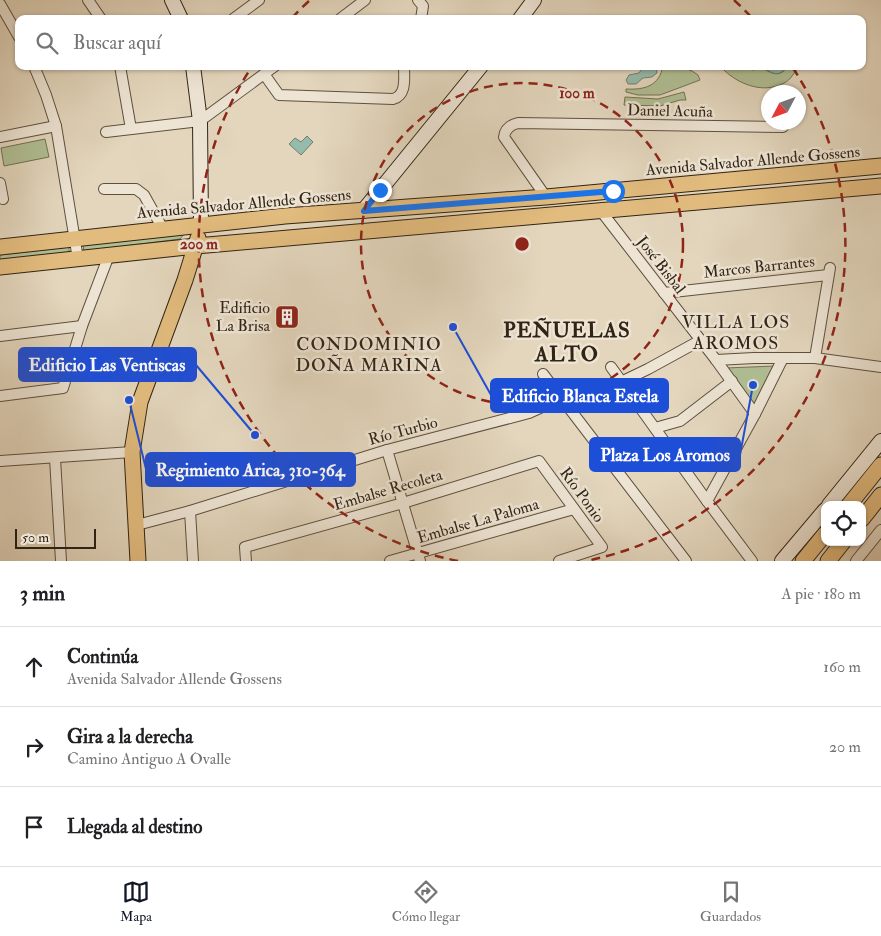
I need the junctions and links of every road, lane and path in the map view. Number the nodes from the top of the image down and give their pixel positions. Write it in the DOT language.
graph roads {
  1 [pos="88,0"];
  2 [pos="172,0"];
  3 [pos="260,0"];
  4 [pos="366,0"];
  5 [pos="418,0"];
  6 [pos="534,0"];
  7 [pos="0,4"];
  8 [pos="98,15"];
  9 [pos="179,15"];
  10 [pos="239,15"];
  11 [pos="345,15"];
  12 [pos="421,15"];
  13 [pos="523,15"];
  14 [pos="15,30"];
  15 [pos="36,70"];
  16 [pos="121,70"];
  17 [pos="194,70"];
  18 [pos="270,70"];
  19 [pos="404,70"];
  20 [pos="478,70"];
  21 [pos="264,74"];
  22 [pos="200,120"];
  23 [pos="56,126"];
  24 [pos="761,128"];
  25 [pos="131,129"];
  26 [pos="106,132"];
  27 [pos="0,137"];
  28 [pos="881,166"];
  29 [pos="0,184"];
  30 [pos="881,186"];
  31 [pos="104,189"];
  32 [pos="546,197"];
  33 [pos="3,199"];
  34 [pos="364,211"];
  35 [pos="601,211"];
  36 [pos="201,224"];
  37 [pos="163,229"];
  38 [pos="74,239"];
  39 [pos="196,246"];
  40 [pos="0,248"];
  41 [pos="109,255"];
  42 [pos="78,259"];
  43 [pos="0,267"];
  44 [pos="664,293"];
  45 [pos="82,326"];
  46 [pos="0,336"];
  47 [pos="700,340"];
  48 [pos="783,358"];
  49 [pos="815,358"];
  50 [pos="716,360"];
  51 [pos="611,367"];
  52 [pos="881,367"];
  53 [pos="543,374"];
  54 [pos="732,381"];
  55 [pos="621,382"];
  56 [pos="558,394"];
  57 [pos="0,396"];
  58 [pos="756,414"];
  59 [pos="655,428"];
  60 [pos="881,441"];
  61 [pos="387,450"];
  62 [pos="132,452"];
  63 [pos="55,458"];
  64 [pos="0,461"];
  65 [pos="539,461"];
  66 [pos="881,465"];
  67 [pos="881,495"];
  68 [pos="706,500"];
  69 [pos="832,501"];
  70 [pos="852,501"];
  71 [pos="403,502"];
  72 [pos="881,504"];
  73 [pos="574,509"];
  74 [pos="190,511"];
  75 [pos="866,514"];
  76 [pos="866,514"];
  77 [pos="821,515"];
  78 [pos="137,525"];
  79 [pos="881,530"];
  80 [pos="821,539"];
  81 [pos="877,543"];
  82 [pos="840,546"];
  83 [pos="419,557"];
  84 [pos="60,561"];
  85 [pos="138,561"];
  86 [pos="193,561"];
  87 [pos="246,561"];
  88 [pos="390,561"];
  89 [pos="559,561"];
  90 [pos="686,561"];
  91 [pos="752,561"];
  92 [pos="782,561"];
  93 [pos="803,561"];
  94 [pos="828,561"];
  95 [pos="856,561"];
  1 -- 8 [label="street"];
  2 -- 9 [label="main road"];
  3 -- 10 [label="street"];
  4 -- 11 [label="street"];
  5 -- 12 [label="street"];
  6 -- 13 [label="main road"];
  7 -- 14 [label="street"];
  15 -- 23 [label="street"];
  16 -- 25 [label="street"];
  17 -- 22 [label="main road"];
  18 -- 21 [label="street"];
  19 -- 21 [label="street"];
  20 -- 34 [label="main road"];
  21 -- 22 [label="street"];
  22 -- 25 [label="street"];
  22 -- 36 [label="main road"];
  23 -- 27 [label="street"];
  23 -- 38 [label="street"];
  24 -- 32 [label="street, Daniel Acuña"];
  25 -- 26 [label="street"];
  28 -- 32 [label="main road, Avenida Salvador Allende Gossens"];
  29 -- 33 [label="street"];
  30 -- 35 [label="main road"];
  31 -- 37 [label="street"];
  32 -- 34 [label="main road, Avenida Salvador Allende Gossens"];
  34 -- 36 [label="main road, Avenida Salvador Allende Gossens"];
  35 -- 39 [label="main road"];
  35 -- 44 [label="street, José Bisbal"];
  36 -- 37 [label="main road, Avenida Salvador Allende Gossens"];
  36 -- 39 [label="main road"];
  37 -- 38 [label="main road, Avenida Salvador Allende Gossens"];
  38 -- 40 [label="main road, Avenida Salvador Allende Gossens"];
  38 -- 42 [label="street"];
  39 -- 41 [label="main road"];
  39 -- 62 [label="main road"];
  41 -- 42 [label="main road"];
  41 -- 45 [label="street"];
  42 -- 43 [label="main road"];
  44 -- 47 [label="street, José Bisbal"];
  44 -- 49 [label="street, Marcos Barrantes"];
  45 -- 46 [label="street"];
  45 -- 57 [label="street"];
  47 -- 50 [label="street, José Bisbal"];
  47 -- 55 [label="street"];
  48 -- 49 [label="street"];
  48 -- 50 [label="street"];
  48 -- 58 [label="street"];
  49 -- 52 [label="street"];
  50 -- 54 [label="street, José Bisbal"];
  51 -- 55 [label="street"];
  53 -- 56 [label="street"];
  54 -- 58 [label="street, José Bisbal"];
  54 -- 59 [label="street"];
  55 -- 59 [label="street"];
  56 -- 61 [label="street, Río Turbio"];
  56 -- 90 [label="street"];
  58 -- 68 [label="street"];
  59 -- 68 [label="street"];
  60 -- 69 [label="main road"];
  61 -- 71 [label="street"];
  61 -- 74 [label="street, Río Turbio"];
  62 -- 63 [label="street"];
  62 -- 78 [label="main road"];
  63 -- 64 [label="street"];
  63 -- 84 [label="street"];
  65 -- 71 [label="street, Embalse Recoleta"];
  65 -- 73 [label="street, Río Ponio"];
  66 -- 70 [label="main road"];
  67 -- 75 [label="main road"];
  68 -- 91 [label="street"];
  71 -- 83 [label="street"];
  71 -- 87 [label="street, Embalse Recoleta"];
  72 -- 76 [label="main road"];
  73 -- 83 [label="street, Embalse La Paloma"];
  73 -- 89 [label="street, Río Ponio"];
  74 -- 78 [label="street, Río Turbio"];
  74 -- 86 [label="street"];
  77 -- 92 [label="main road"];
  78 -- 85 [label="main road"];
  79 -- 81 [label="street"];
  80 -- 93 [label="main road"];
  81 -- 95 [label="street"];
  82 -- 94 [label="main road"];
  83 -- 88 [label="street, Embalse La Paloma"];
}
